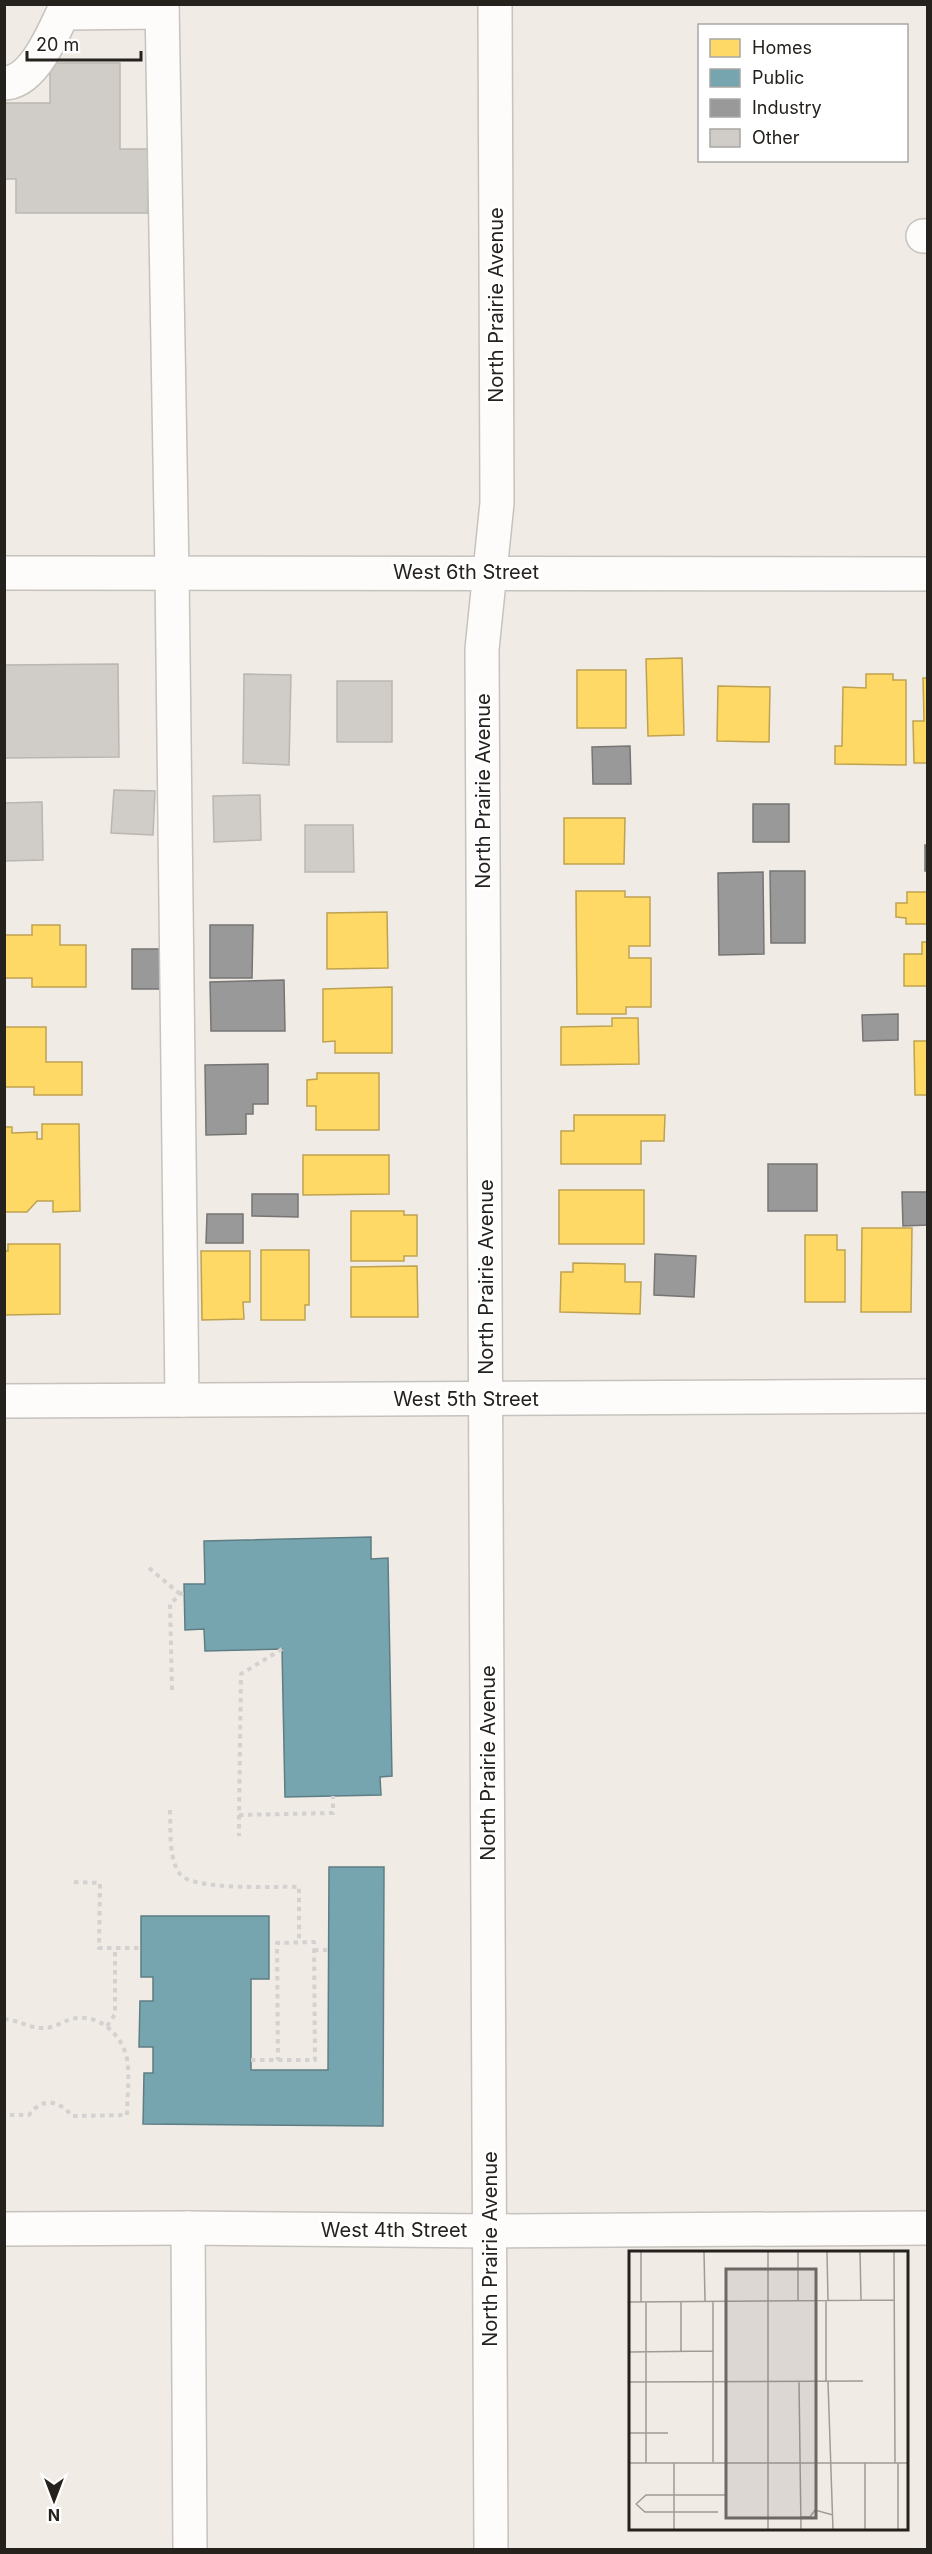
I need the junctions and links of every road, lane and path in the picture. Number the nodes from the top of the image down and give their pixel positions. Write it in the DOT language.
graph roads {
  1 [pos="495,4"];
  2 [pos="162,8"];
  3 [pos="4,83"];
  4 [pos="490,572"];
  5 [pos="4,573"];
  6 [pos="172,573"];
  7 [pos="927,574"];
  8 [pos="927,1396"];
  9 [pos="487,1399"];
  10 [pos="182,1400"];
  11 [pos="4,1401"];
  12 [pos="149,1568"];
  13 [pos="282,1649"];
  14 [pos="172,1690"];
  15 [pos="333,1796"];
  16 [pos="170,1810"];
  17 [pos="239,1815"];
  18 [pos="239,1836"];
  19 [pos="74,1882"];
  20 [pos="298,1942"];
  21 [pos="141,1948"];
  22 [pos="115,1949"];
  23 [pos="314,1950"];
  24 [pos="328,1950"];
  25 [pos="4,2019"];
  26 [pos="107,2026"];
  27 [pos="251,2060"];
  28 [pos="278,2060"];
  29 [pos="4,2115"];
  30 [pos="188,2228"];
  31 [pos="927,2228"];
  32 [pos="4,2229"];
  33 [pos="490,2231"];
  34 [pos="190,2550"];
  35 [pos="491,2550"];
  1 -- 4 [label="street, North Prairie Avenue"];
  2 -- 3 [label="street"];
  2 -- 6 [label="street"];
  4 -- 6 [label="street, West 6th Street"];
  4 -- 7 [label="street, West 6th Street"];
  4 -- 9 [label="street, North Prairie Avenue"];
  5 -- 6 [label="street, West 6th Street"];
  6 -- 10 [label="street"];
  8 -- 9 [label="street, West 5th Street"];
  9 -- 10 [label="street, West 5th Street"];
  9 -- 33 [label="street, North Prairie Avenue"];
  10 -- 11 [label="street, West 5th Street"];
  12 -- 14 [label="path"];
  13 -- 17 [label="path"];
  15 -- 17 [label="path"];
  16 -- 20 [label="path"];
  17 -- 18 [label="path"];
  19 -- 22 [label="path"];
  20 -- 23 [label="path"];
  20 -- 28 [label="path"];
  21 -- 22 [label="path"];
  22 -- 26 [label="path"];
  23 -- 24 [label="path"];
  23 -- 28 [label="path"];
  25 -- 26 [label="path"];
  26 -- 29 [label="path"];
  27 -- 28 [label="path"];
  30 -- 32 [label="street, West 4th Street"];
  30 -- 33 [label="street, West 4th Street"];
  30 -- 34 [label="street"];
  31 -- 33 [label="street, West 4th Street"];
  33 -- 35 [label="street, North Prairie Avenue"];
}
